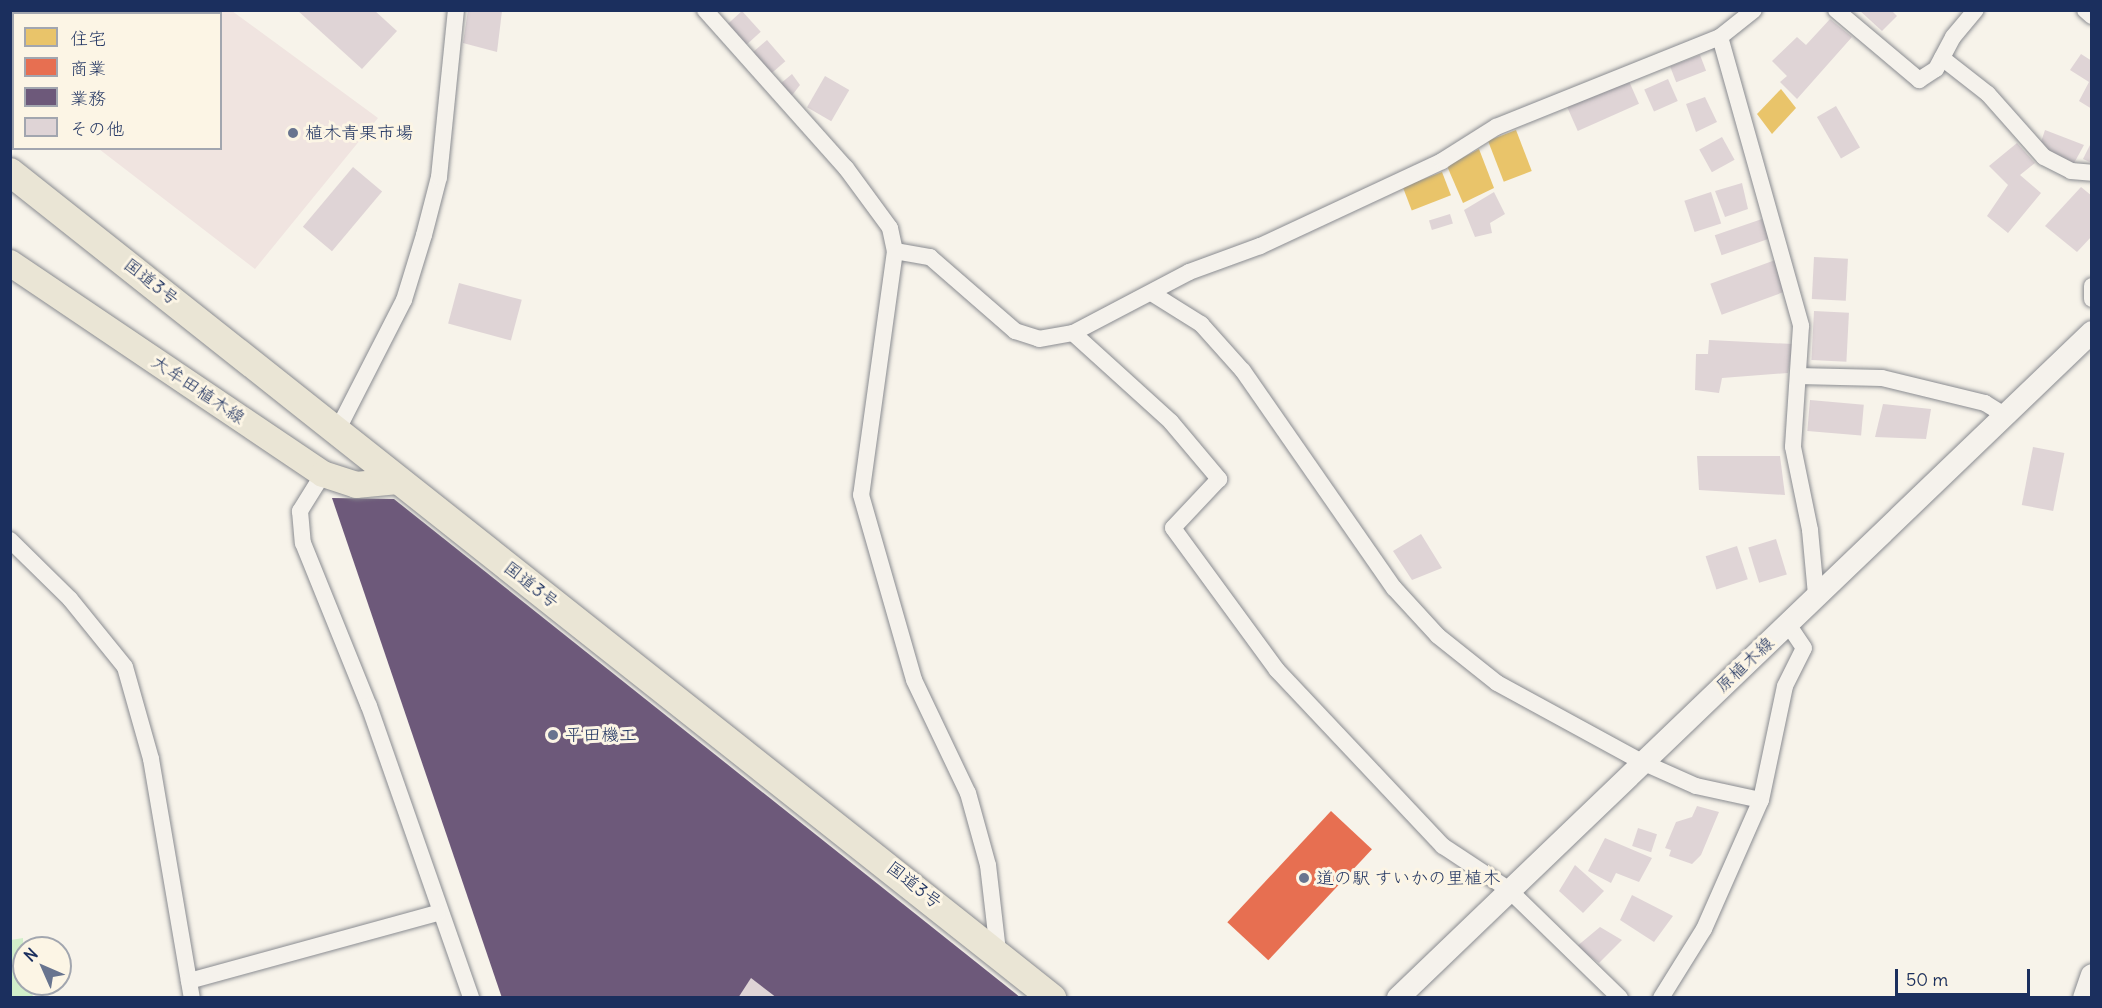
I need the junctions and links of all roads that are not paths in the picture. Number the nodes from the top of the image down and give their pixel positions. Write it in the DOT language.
graph roads {
  1 [pos="456,10"];
  2 [pos="705,10"];
  3 [pos="1754,10"];
  4 [pos="1836,10"];
  5 [pos="1976,10"];
  6 [pos="2085,10"];
  7 [pos="2091,16"];
  8 [pos="1720,37"];
  9 [pos="1942,58"];
  10 [pos="10,172"];
  11 [pos="2091,173"];
  12 [pos="895,251"];
  13 [pos="10,263"];
  14 [pos="2091,286"];
  15 [pos="1153,294"];
  16 [pos="2091,299"];
  17 [pos="2091,332"];
  18 [pos="1073,333"];
  19 [pos="1798,376"];
  20 [pos="2006,416"];
  21 [pos="338,429"];
  22 [pos="323,474"];
  23 [pos="398,481"];
  24 [pos="10,540"];
  25 [pos="1816,595"];
  26 [pos="1788,624"];
  27 [pos="1642,762"];
  28 [pos="1761,800"];
  29 [pos="1508,889"];
  30 [pos="438,913"];
  31 [pos="998,951"];
  32 [pos="2091,975"];
  33 [pos="191,989"];
  34 [pos="471,998"];
  35 [pos="1052,998"];
  36 [pos="1398,998"];
  37 [pos="1620,998"];
  38 [pos="1661,998"];
  39 [pos="2084,998"];
  1 -- 21 [label="street"];
  2 -- 12 [label="street"];
  3 -- 8 [label="street"];
  4 -- 9 [label="street"];
  5 -- 9 [label="street"];
  6 -- 7 [label="street"];
  8 -- 15 [label="street"];
  8 -- 19 [label="street"];
  9 -- 11 [label="street"];
  10 -- 21 [label="highway, 国道3号"];
  12 -- 18 [label="street"];
  12 -- 31 [label="street"];
  13 -- 22 [label="main road, 大牟田植木線"];
  14 -- 16 [label="street"];
  15 -- 18 [label="street"];
  15 -- 27 [label="street"];
  17 -- 20 [label="main road, 原植木線"];
  18 -- 29 [label="street"];
  19 -- 20 [label="street"];
  19 -- 25 [label="street"];
  20 -- 25 [label="main road, 原植木線"];
  21 -- 23 [label="highway, 国道3号"];
  22 -- 23 [label="main road, 大牟田植木線"];
  22 -- 30 [label="street"];
  23 -- 31 [label="highway, 国道3号"];
  24 -- 33 [label="street"];
  25 -- 26 [label="main road, 原植木線"];
  26 -- 27 [label="main road, 原植木線"];
  26 -- 28 [label="street"];
  27 -- 28 [label="street"];
  27 -- 29 [label="main road, 原植木線"];
  28 -- 38 [label="street"];
  29 -- 36 [label="main road, 原植木線"];
  29 -- 37 [label="street"];
  30 -- 33 [label="street"];
  30 -- 34 [label="street"];
  31 -- 35 [label="highway, 国道3号"];
  32 -- 39 [label="main road"];
}
